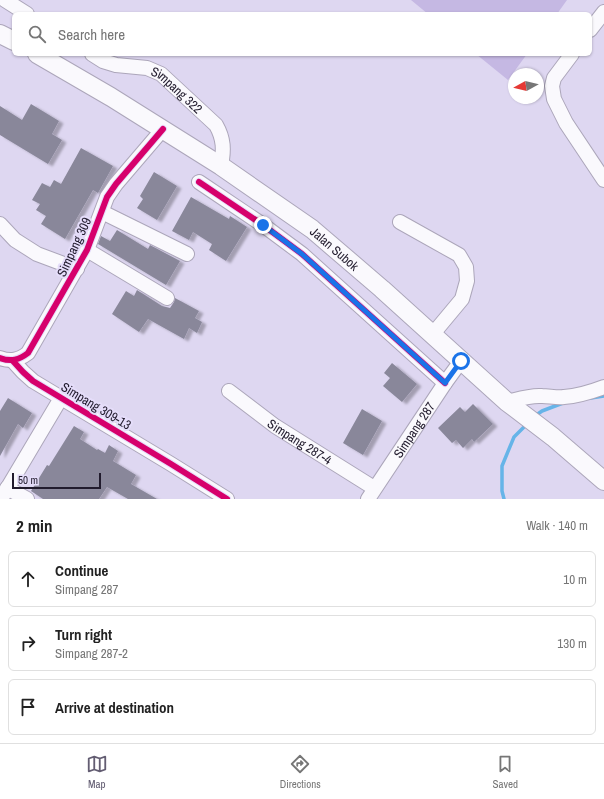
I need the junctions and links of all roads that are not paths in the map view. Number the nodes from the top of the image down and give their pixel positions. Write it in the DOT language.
graph roads {
  1 [pos="5,0"];
  2 [pos="24,12"];
  3 [pos="604,12"];
  4 [pos="592,27"];
  5 [pos="0,34"];
  6 [pos="12,40"];
  7 [pos="40,56"];
  8 [pos="95,56"];
  9 [pos="570,56"];
  10 [pos="163,129"];
  11 [pos="221,166"];
  12 [pos="604,180"];
  13 [pos="198,182"];
  14 [pos="102,212"];
  15 [pos="400,222"];
  16 [pos="0,224"];
  17 [pos="88,250"];
  18 [pos="187,254"];
  19 [pos="77,269"];
  20 [pos="166,298"];
  21 [pos="432,335"];
  22 [pos="7,359"];
  23 [pos="461,361"];
  24 [pos="445,383"];
  25 [pos="604,387"];
  26 [pos="229,391"];
  27 [pos="61,398"];
  28 [pos="507,402"];
  29 [pos="604,481"];
  30 [pos="4,493"];
  31 [pos="371,494"];
  32 [pos="27,499"];
  33 [pos="226,499"];
  1 -- 2 [label="street"];
  3 -- 4 [label="street"];
  5 -- 6 [label="main road"];
  7 -- 10 [label="main road, Jalan Subok"];
  8 -- 11 [label="street, Simpang 322"];
  9 -- 12 [label="street"];
  10 -- 11 [label="main road, Jalan Subok"];
  10 -- 14 [label="street, Simpang 309"];
  11 -- 21 [label="main road, Jalan Subok"];
  13 -- 24 [label="street"];
  14 -- 17 [label="street, Simpang 309"];
  14 -- 18 [label="street"];
  15 -- 21 [label="street"];
  16 -- 19 [label="street"];
  17 -- 19 [label="street, Simpang 309"];
  17 -- 20 [label="street"];
  19 -- 22 [label="street, Simpang 309"];
  21 -- 23 [label="main road, Jalan Subok"];
  22 -- 27 [label="street, Simpang 309-13"];
  23 -- 24 [label="street, Simpang 287"];
  23 -- 28 [label="main road, Jalan Subok"];
  24 -- 31 [label="street, Simpang 287"];
  25 -- 28 [label="street"];
  26 -- 31 [label="street, Simpang 287-4"];
  27 -- 30 [label="street"];
  27 -- 33 [label="street, Simpang 309-13"];
  28 -- 29 [label="main road, Jalan Subok"];
  30 -- 32 [label="street"];
}
